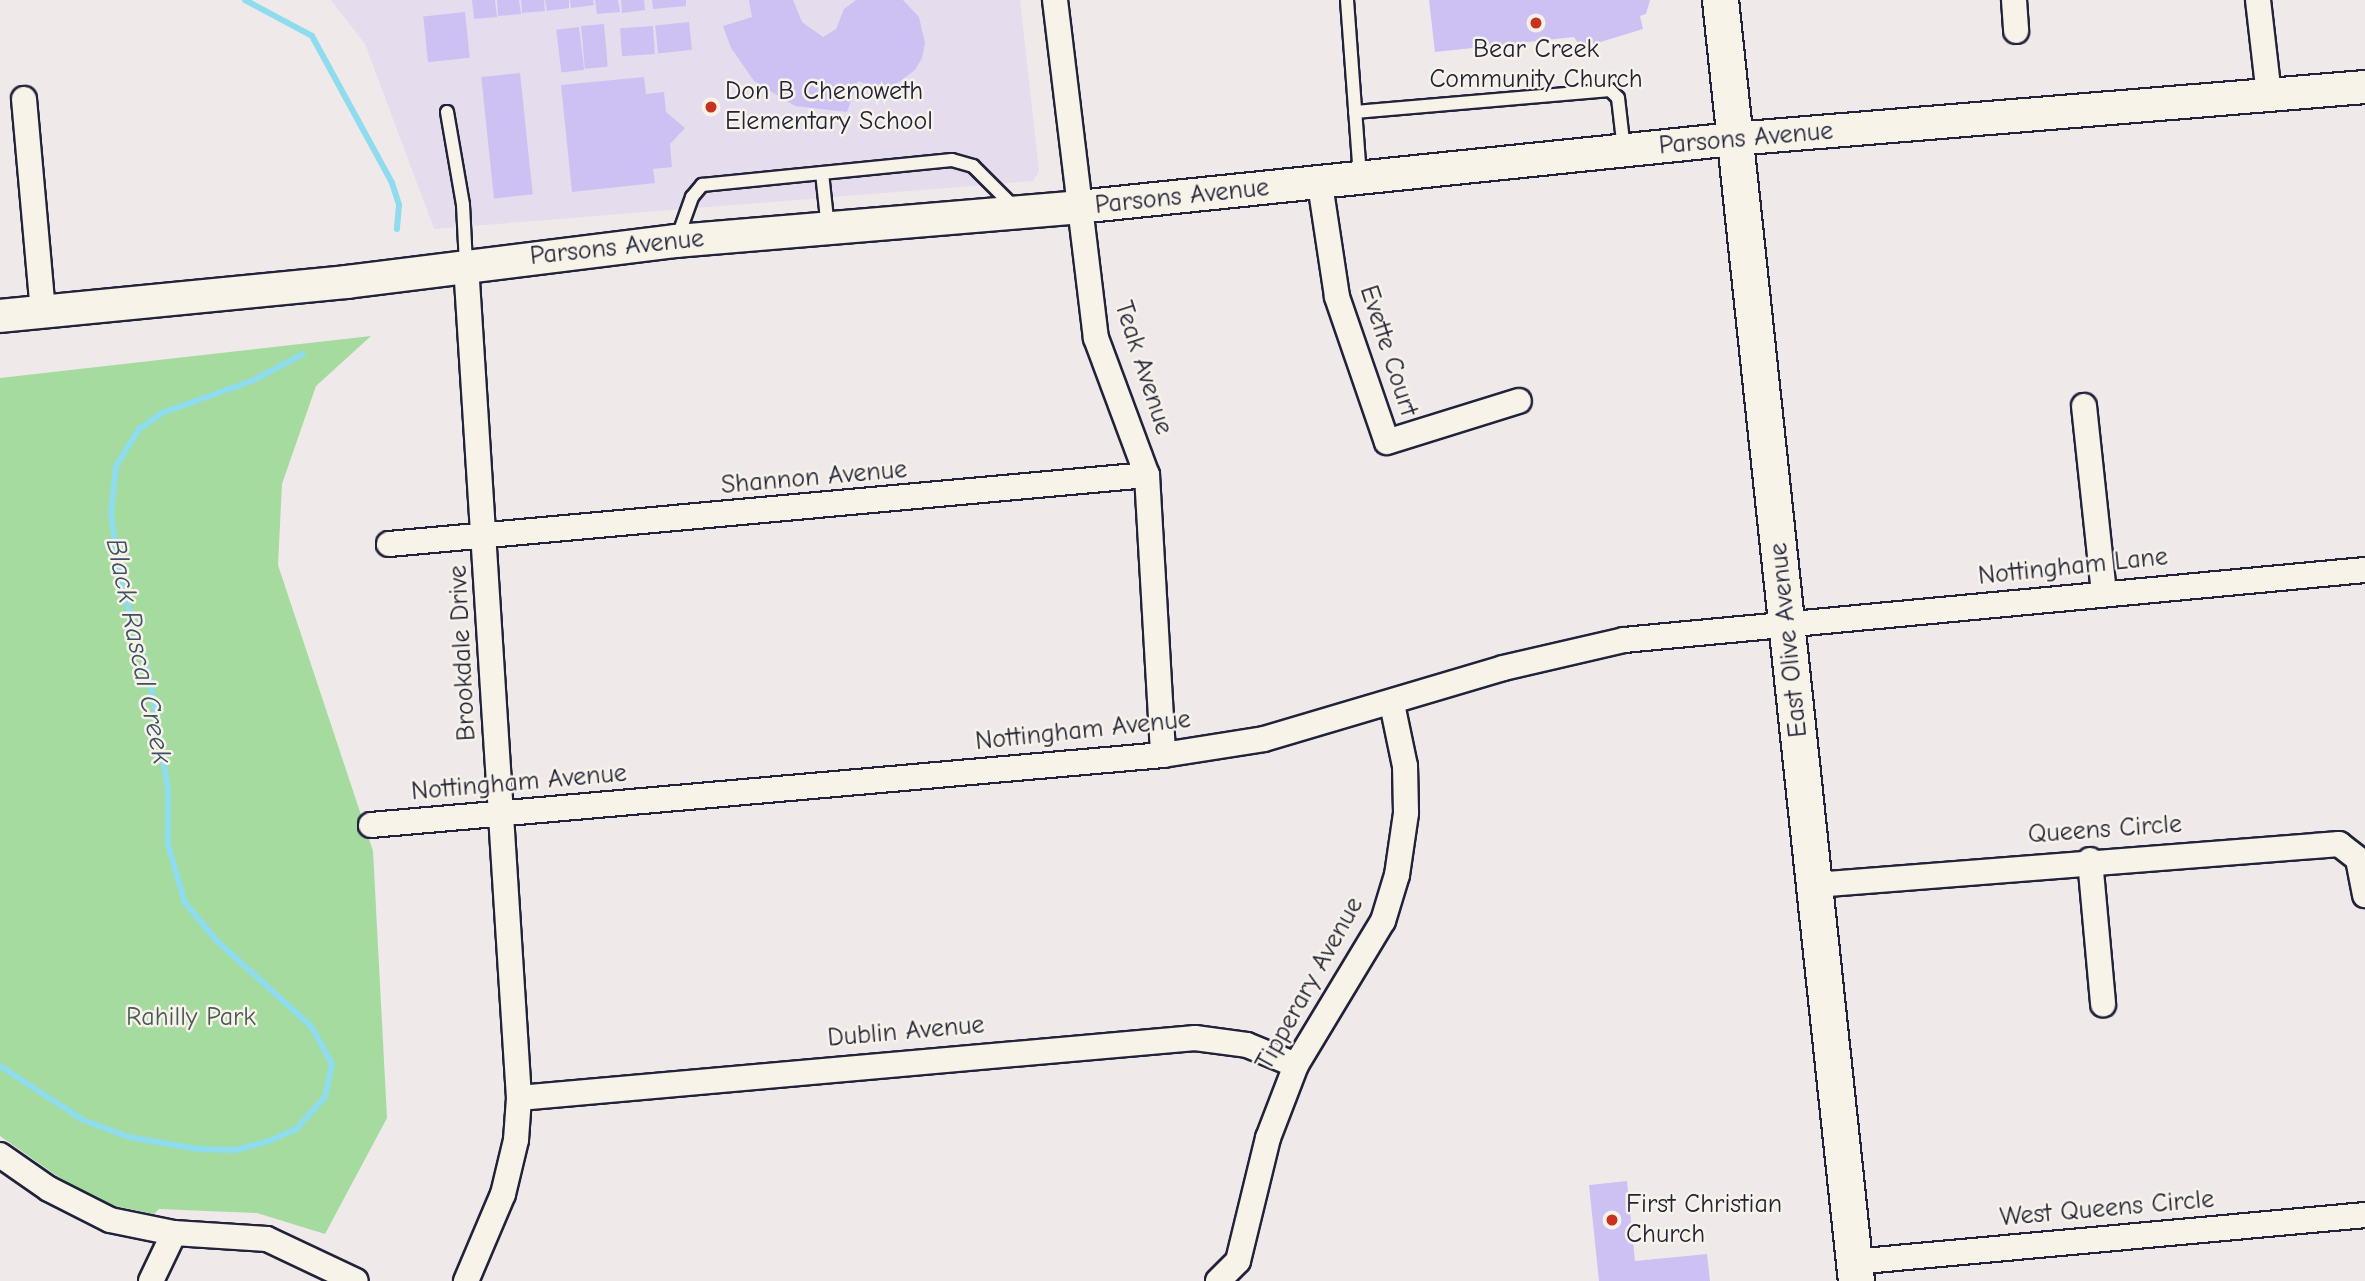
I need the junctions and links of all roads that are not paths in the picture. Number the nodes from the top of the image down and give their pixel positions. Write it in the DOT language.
graph roads {
  1 [pos="1055,0"];
  2 [pos="1347,0"];
  3 [pos="1720,0"];
  4 [pos="2014,0"];
  5 [pos="2258,0"];
  6 [pos="2016,31"];
  7 [pos="2365,87"];
  8 [pos="2269,96"];
  9 [pos="24,99"];
  10 [pos="446,112"];
  11 [pos="1356,112"];
  12 [pos="1734,139"];
  13 [pos="1624,150"];
  14 [pos="822,173"];
  15 [pos="1360,179"];
  16 [pos="1320,184"];
  17 [pos="1077,207"];
  18 [pos="1019,212"];
  19 [pos="828,229"];
  20 [pos="676,241"];
  21 [pos="466,265"];
  22 [pos="43,313"];
  23 [pos="0,316"];
  24 [pos="1519,401"];
  25 [pos="2084,406"];
  26 [pos="1147,475"];
  27 [pos="486,536"];
  28 [pos="388,544"];
  29 [pos="2365,570"];
  30 [pos="2104,593"];
  31 [pos="1787,625"];
  32 [pos="1392,704"];
  33 [pos="1163,755"];
  34 [pos="502,815"];
  35 [pos="372,825"];
  36 [pos="2090,860"];
  37 [pos="1815,885"];
  38 [pos="2365,895"];
  39 [pos="2103,1004"];
  40 [pos="1296,1065"];
  41 [pos="519,1098"];
  42 [pos="0,1155"];
  43 [pos="2365,1215"];
  44 [pos="174,1233"];
  45 [pos="1854,1271"];
  46 [pos="151,1281"];
  47 [pos="356,1281"];
  48 [pos="466,1281"];
  49 [pos="1218,1281"];
  1 -- 17 [label="street, Teak Avenue"];
  2 -- 11 [label="lane"];
  3 -- 12 [label="main road, East Olive Avenue"];
  4 -- 6 [label="street"];
  5 -- 8 [label="street"];
  7 -- 8 [label="street, Parsons Avenue"];
  8 -- 12 [label="street, Parsons Avenue"];
  9 -- 22 [label="street"];
  10 -- 21 [label="lane"];
  11 -- 13 [label="lane"];
  11 -- 15 [label="lane"];
  12 -- 13 [label="street, Parsons Avenue"];
  12 -- 31 [label="main road, East Olive Avenue"];
  13 -- 15 [label="street, Parsons Avenue"];
  14 -- 18 [label="lane"];
  14 -- 19 [label="lane"];
  14 -- 20 [label="lane"];
  15 -- 16 [label="street, Parsons Avenue"];
  16 -- 17 [label="street, Parsons Avenue"];
  16 -- 24 [label="street, Evette Court"];
  17 -- 18 [label="street, Parsons Avenue"];
  17 -- 26 [label="street, Teak Avenue"];
  18 -- 19 [label="street, Parsons Avenue"];
  19 -- 20 [label="street, Parsons Avenue"];
  20 -- 21 [label="street, Parsons Avenue"];
  21 -- 22 [label="street, Parsons Avenue"];
  21 -- 27 [label="street, Brookdale Drive"];
  22 -- 23 [label="street, Parsons Avenue"];
  25 -- 30 [label="street"];
  26 -- 27 [label="street, Shannon Avenue"];
  26 -- 33 [label="street, Teak Avenue"];
  27 -- 28 [label="street, Shannon Avenue"];
  27 -- 34 [label="street, Brookdale Drive"];
  29 -- 30 [label="street, Nottingham Lane"];
  30 -- 31 [label="street, Nottingham Lane"];
  31 -- 32 [label="street, Nottingham Avenue"];
  31 -- 37 [label="main road, East Olive Avenue"];
  32 -- 33 [label="street, Nottingham Avenue"];
  32 -- 40 [label="street, Tipperary Avenue"];
  33 -- 34 [label="street, Nottingham Avenue"];
  34 -- 35 [label="street, Nottingham Avenue"];
  34 -- 41 [label="street, Brookdale Drive"];
  36 -- 37 [label="street, Queens Circle"];
  36 -- 38 [label="street, Queens Circle"];
  36 -- 39 [label="street"];
  37 -- 45 [label="main road, East Olive Avenue"];
  40 -- 41 [label="street, Dublin Avenue"];
  40 -- 49 [label="street, Tipperary Avenue"];
  41 -- 48 [label="street, Brookdale Drive"];
  42 -- 44 [label="street"];
  43 -- 45 [label="street, West Queens Circle"];
  44 -- 46 [label="street"];
  44 -- 47 [label="street"];
}
